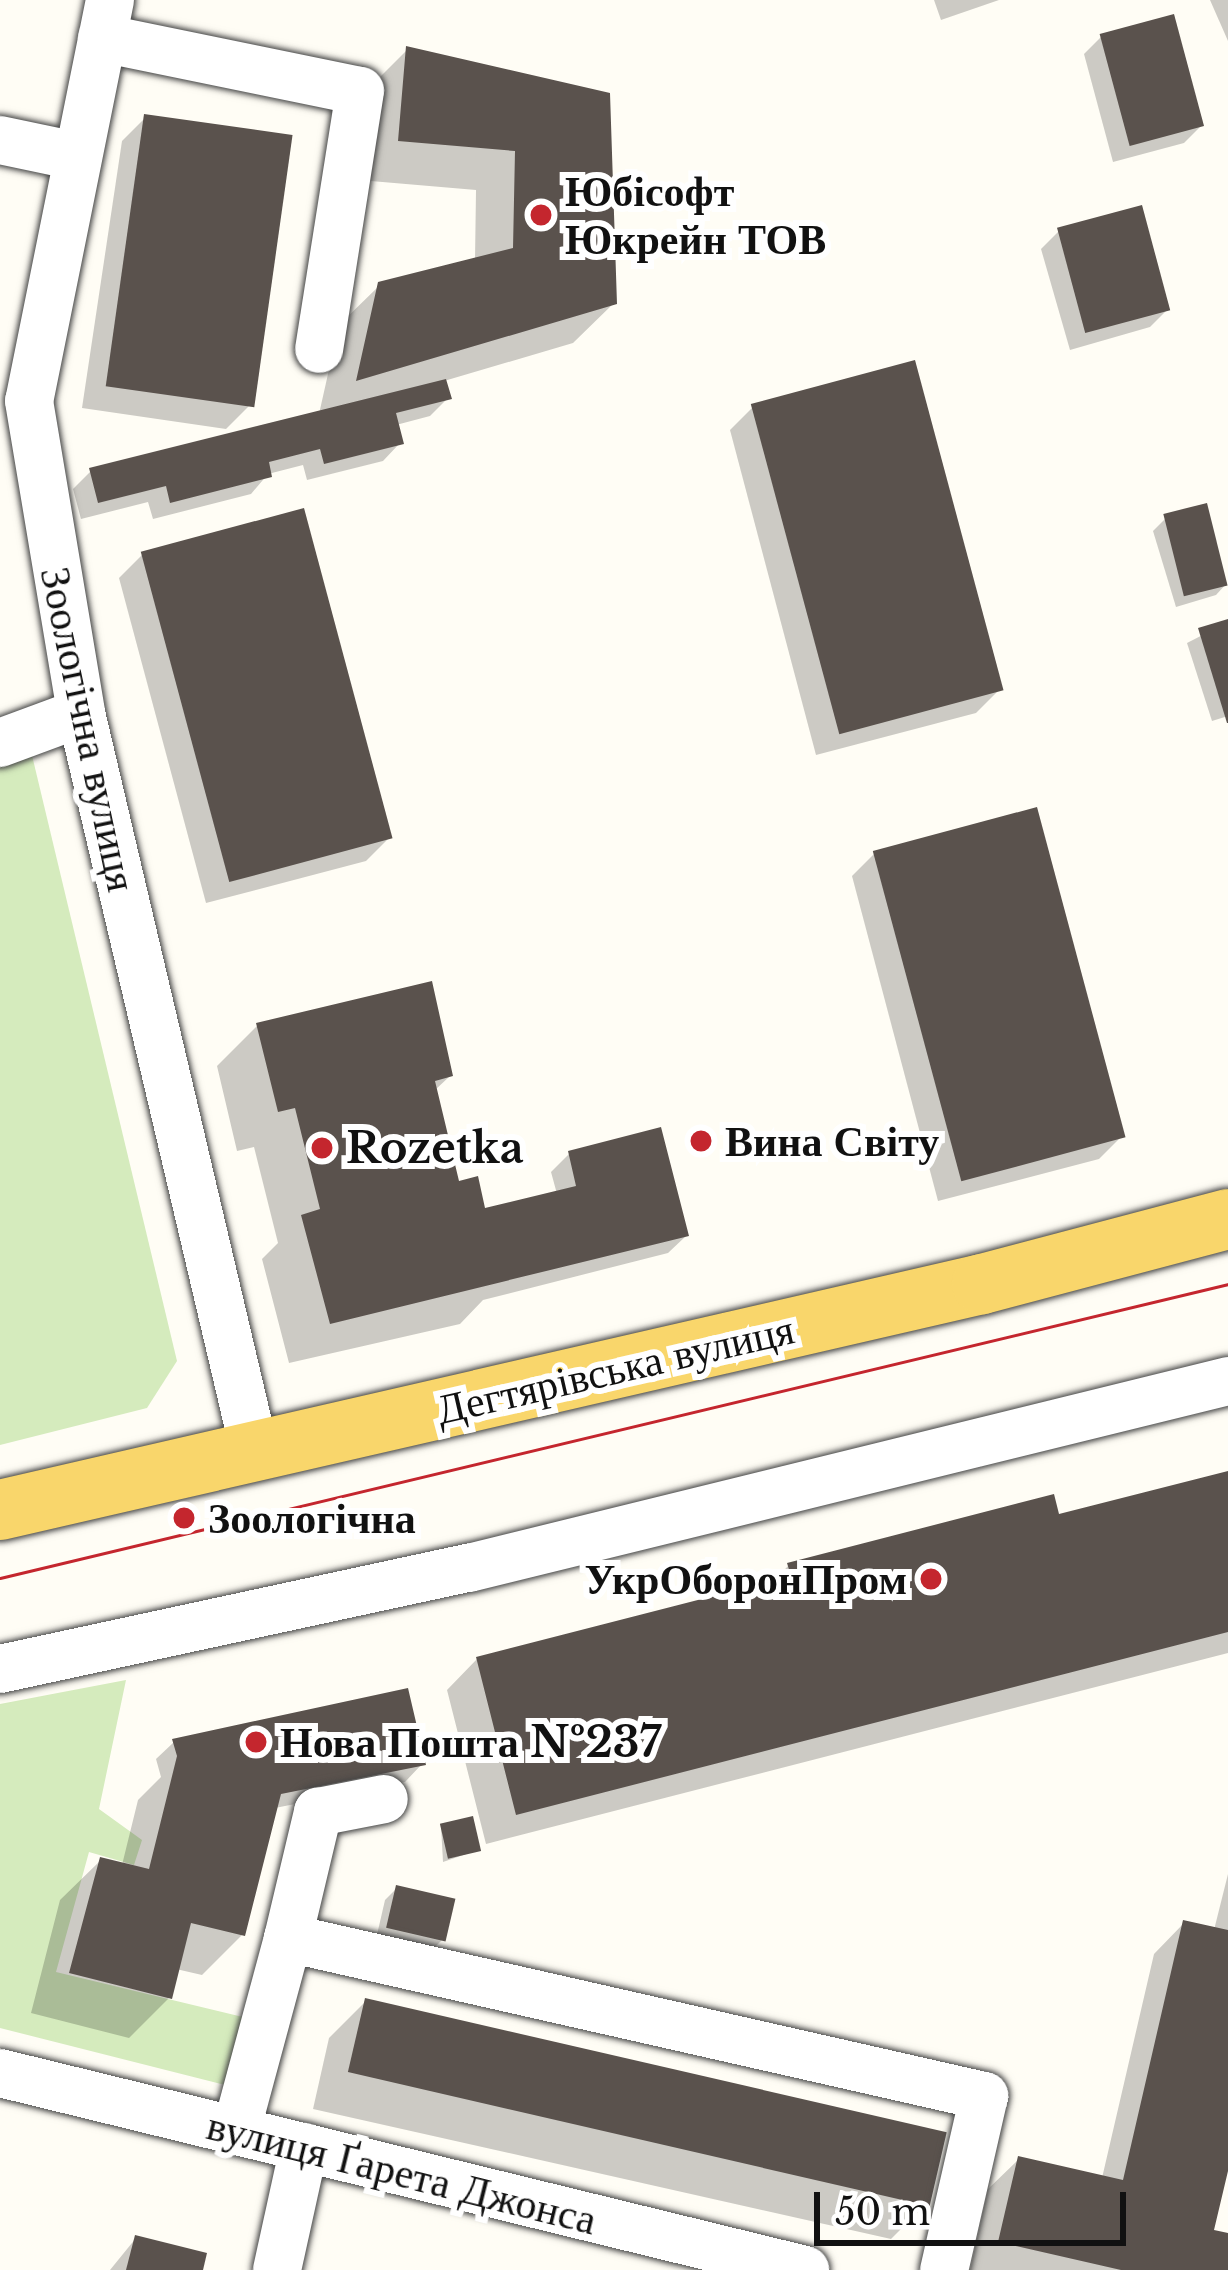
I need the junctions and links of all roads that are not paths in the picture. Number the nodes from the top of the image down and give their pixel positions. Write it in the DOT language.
graph roads {
  1 [pos="106,19"];
  2 [pos="0,140"];
  3 [pos="76,156"];
  4 [pos="319,350"];
  5 [pos="81,713"];
  6 [pos="0,743"];
  7 [pos="1228,1219"];
  8 [pos="1228,1381"];
  9 [pos="255,1453"];
  10 [pos="0,1510"];
  11 [pos="0,1669"];
  12 [pos="384,1799"];
  13 [pos="288,1938"];
  14 [pos="0,2073"];
  15 [pos="236,2131"];
  16 [pos="304,2147"];
  17 [pos="278,2270"];
  18 [pos="805,2270"];
  19 [pos="944,2270"];
  1 -- 3 [label="street, Зоологічна вулиця"];
  1 -- 4 [label="street"];
  2 -- 3 [label="street"];
  3 -- 5 [label="street, Зоологічна вулиця"];
  5 -- 6 [label="street"];
  5 -- 9 [label="street, Зоологічна вулиця"];
  7 -- 9 [label="main road, Дегтярівська вулиця"];
  8 -- 11 [label="street"];
  9 -- 10 [label="main road, Дегтярівська вулиця"];
  12 -- 13 [label="street"];
  13 -- 15 [label="street"];
  13 -- 19 [label="street"];
  14 -- 15 [label="street, вулиця Ґарета Джонса"];
  15 -- 16 [label="street, вулиця Ґарета Джонса"];
  16 -- 17 [label="street"];
  16 -- 18 [label="street, вулиця Ґарета Джонса"];
}
